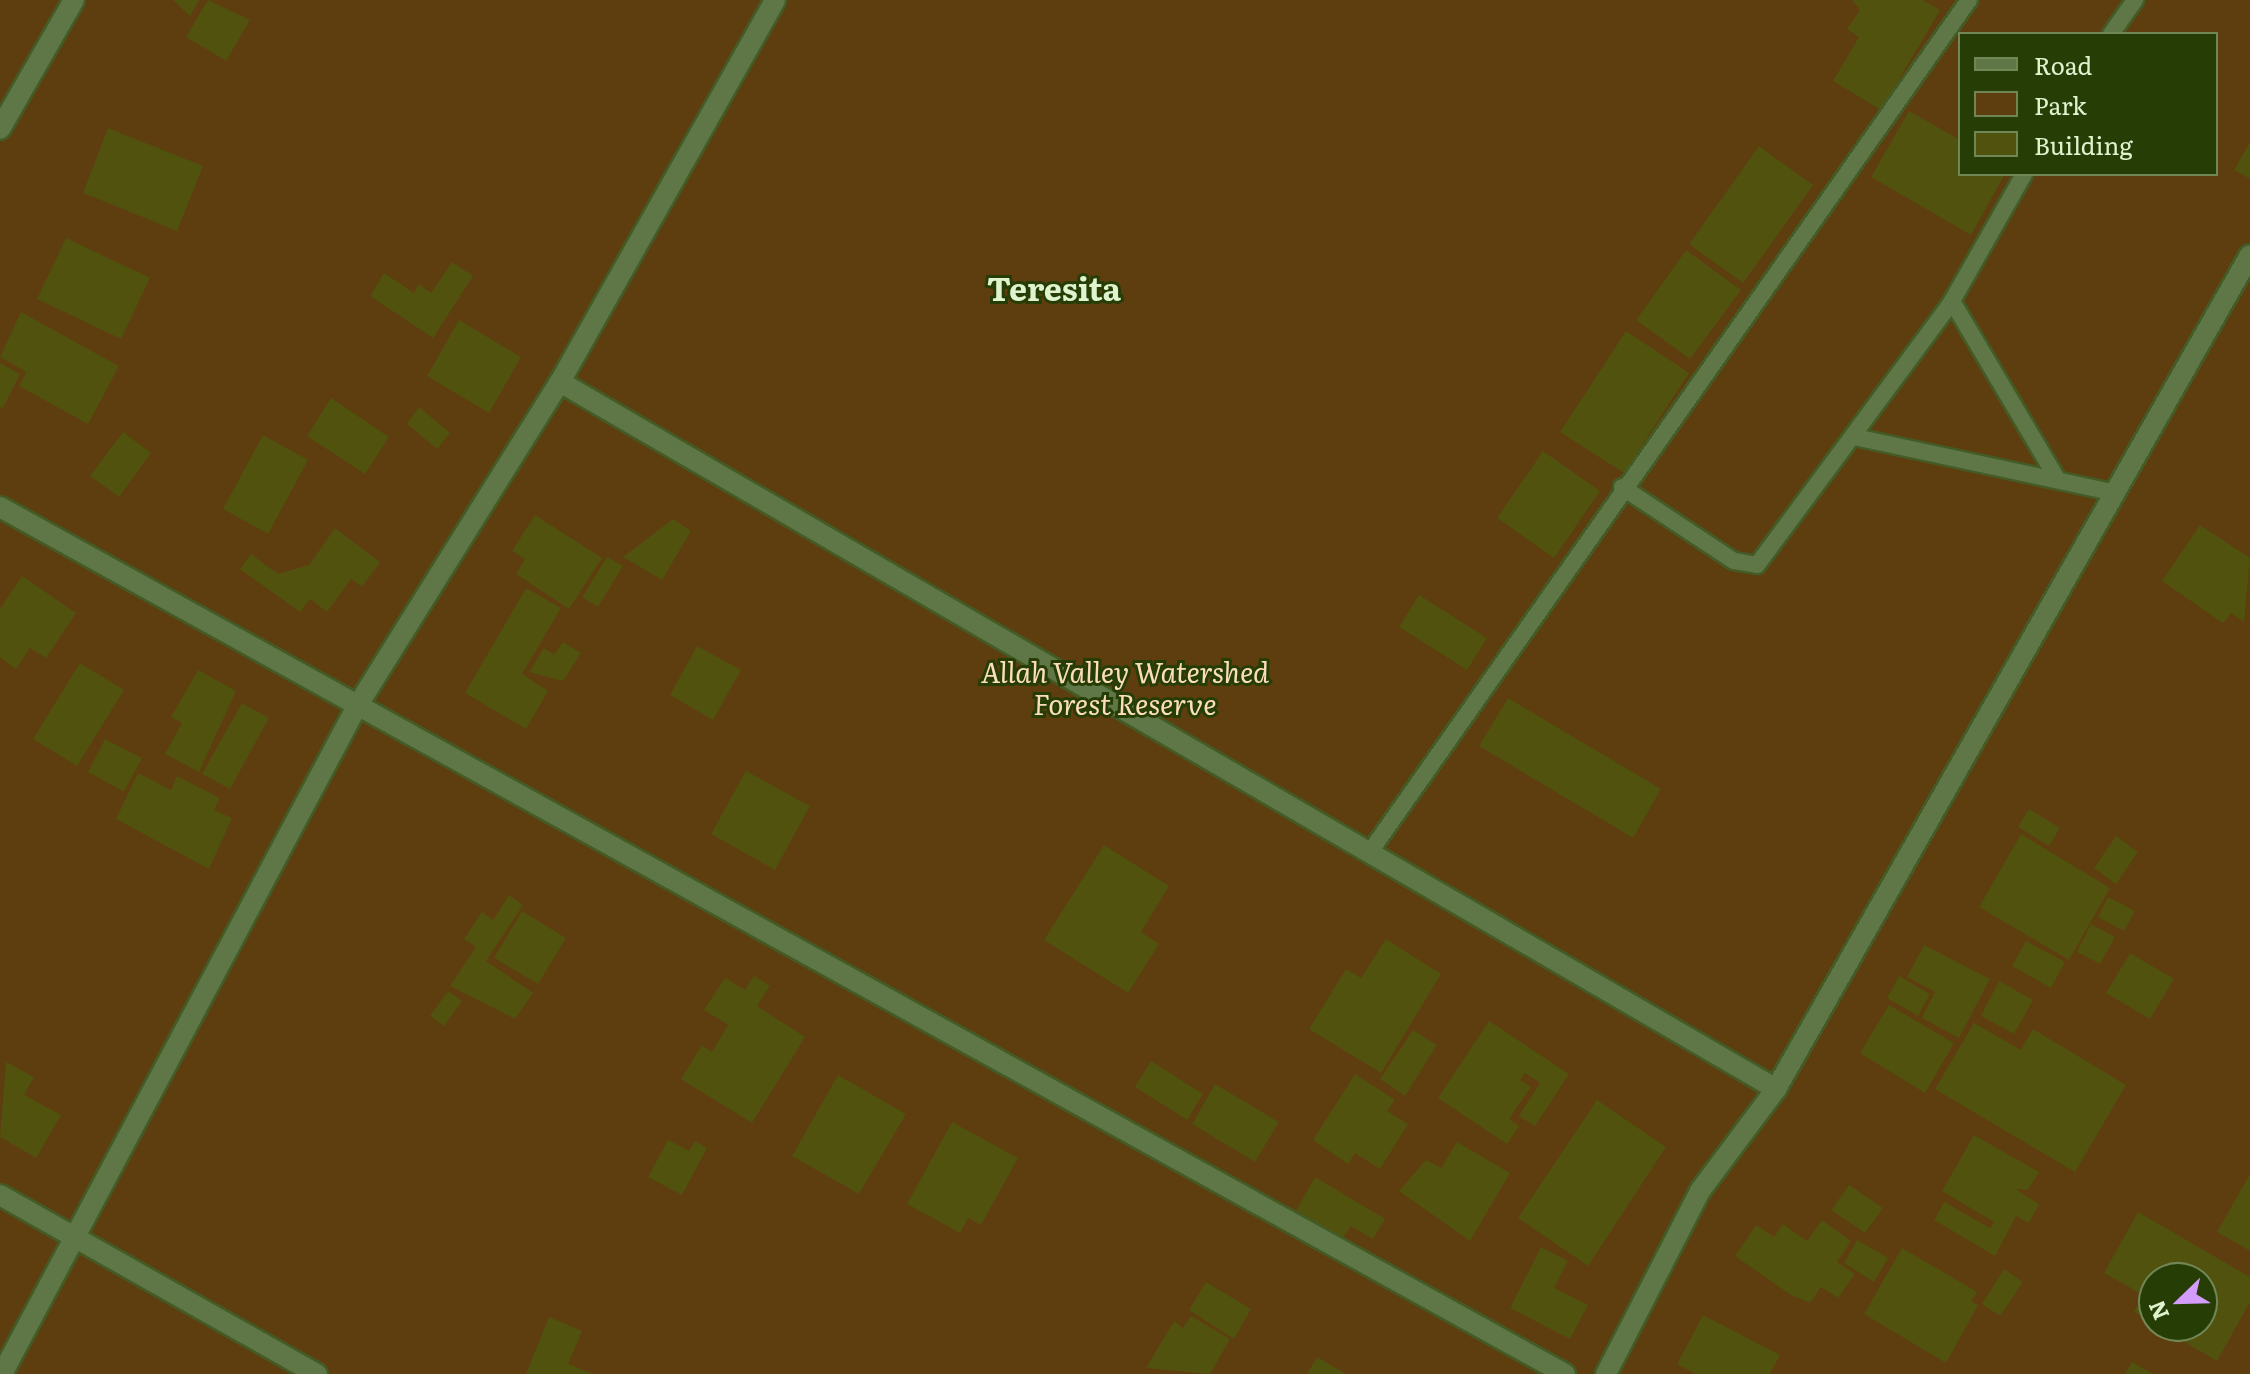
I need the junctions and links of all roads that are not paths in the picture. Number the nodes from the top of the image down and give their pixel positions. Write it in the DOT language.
graph roads {
  1 [pos="74,0"];
  2 [pos="775,0"];
  3 [pos="1969,0"];
  4 [pos="2135,0"];
  5 [pos="1957,31"];
  6 [pos="2112,32"];
  7 [pos="0,129"];
  8 [pos="2023,176"];
  9 [pos="2250,255"];
  10 [pos="1952,301"];
  11 [pos="560,382"];
  12 [pos="1855,437"];
  13 [pos="2056,477"];
  14 [pos="1622,487"];
  15 [pos="2112,492"];
  16 [pos="0,507"];
  17 [pos="356,708"];
  18 [pos="1372,849"];
  19 [pos="1776,1089"];
  20 [pos="0,1195"];
  21 [pos="80,1236"];
  22 [pos="2,1374"];
  23 [pos="317,1374"];
  24 [pos="1565,1374"];
  25 [pos="1606,1374"];
  1 -- 7 [label="street"];
  2 -- 11 [label="street"];
  3 -- 5 [label="lane"];
  4 -- 6 [label="lane"];
  5 -- 14 [label="lane"];
  8 -- 10 [label="lane"];
  9 -- 15 [label="street"];
  10 -- 12 [label="lane"];
  10 -- 13 [label="lane"];
  11 -- 17 [label="street"];
  11 -- 18 [label="street"];
  12 -- 13 [label="lane"];
  12 -- 14 [label="lane"];
  13 -- 15 [label="lane"];
  14 -- 18 [label="lane"];
  15 -- 19 [label="street"];
  16 -- 17 [label="street"];
  17 -- 21 [label="street"];
  17 -- 24 [label="street"];
  18 -- 19 [label="street"];
  19 -- 25 [label="street"];
  20 -- 21 [label="street"];
  21 -- 22 [label="street"];
  21 -- 23 [label="street"];
}
